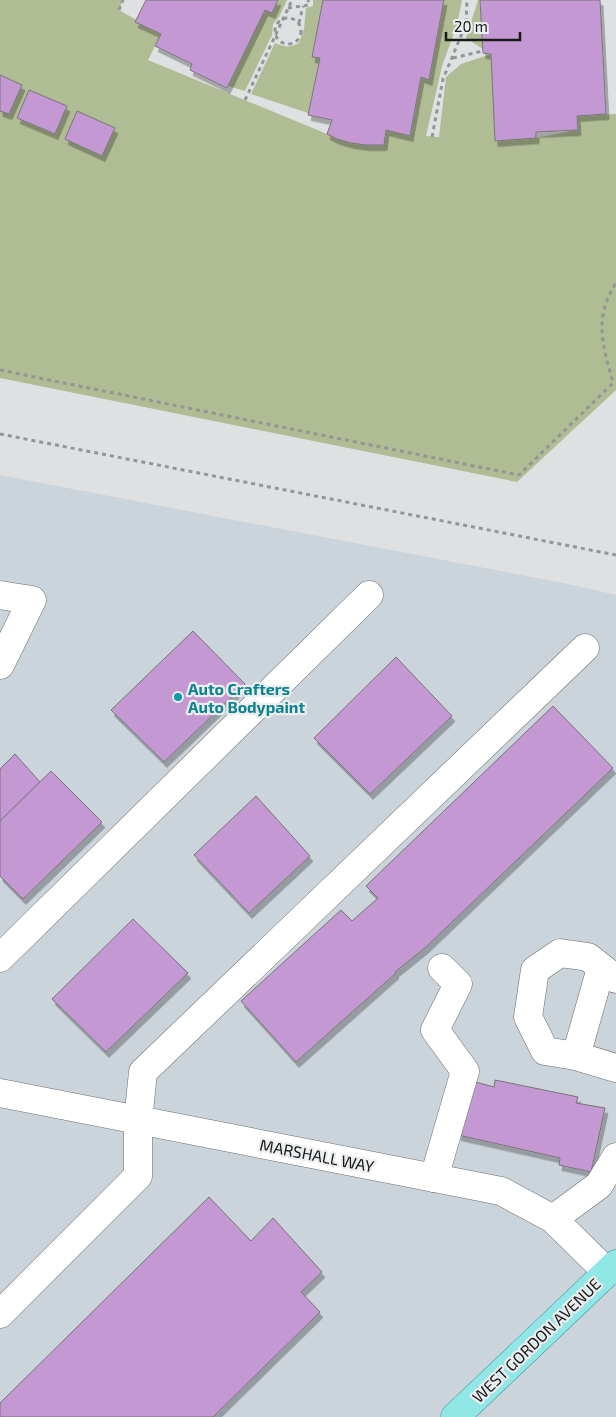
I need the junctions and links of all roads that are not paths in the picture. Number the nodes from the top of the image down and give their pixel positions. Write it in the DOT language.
graph roads {
  1 [pos="0,595"];
  2 [pos="369,595"];
  3 [pos="585,648"];
  4 [pos="0,665"];
  5 [pos="0,958"];
  6 [pos="442,968"];
  7 [pos="609,974"];
  8 [pos="576,1056"];
  9 [pos="616,1068"];
  10 [pos="0,1093"];
  11 [pos="138,1121"];
  12 [pos="616,1157"];
  13 [pos="434,1178"];
  14 [pos="553,1219"];
  15 [pos="612,1268"];
  16 [pos="0,1314"];
  17 [pos="455,1417"];
  1 -- 4 [label="street"];
  2 -- 5 [label="street"];
  3 -- 11 [label="street"];
  6 -- 13 [label="street"];
  7 -- 8 [label="street"];
  7 -- 8 [label="street"];
  8 -- 9 [label="street"];
  10 -- 11 [label="street, MARSHALL WAY"];
  11 -- 13 [label="street, MARSHALL WAY"];
  11 -- 16 [label="street"];
  12 -- 14 [label="street"];
  13 -- 14 [label="street, MARSHALL WAY"];
  14 -- 15 [label="street, MARSHALL WAY"];
  15 -- 17 [label="main road, WEST GORDON AVENUE"];
}
